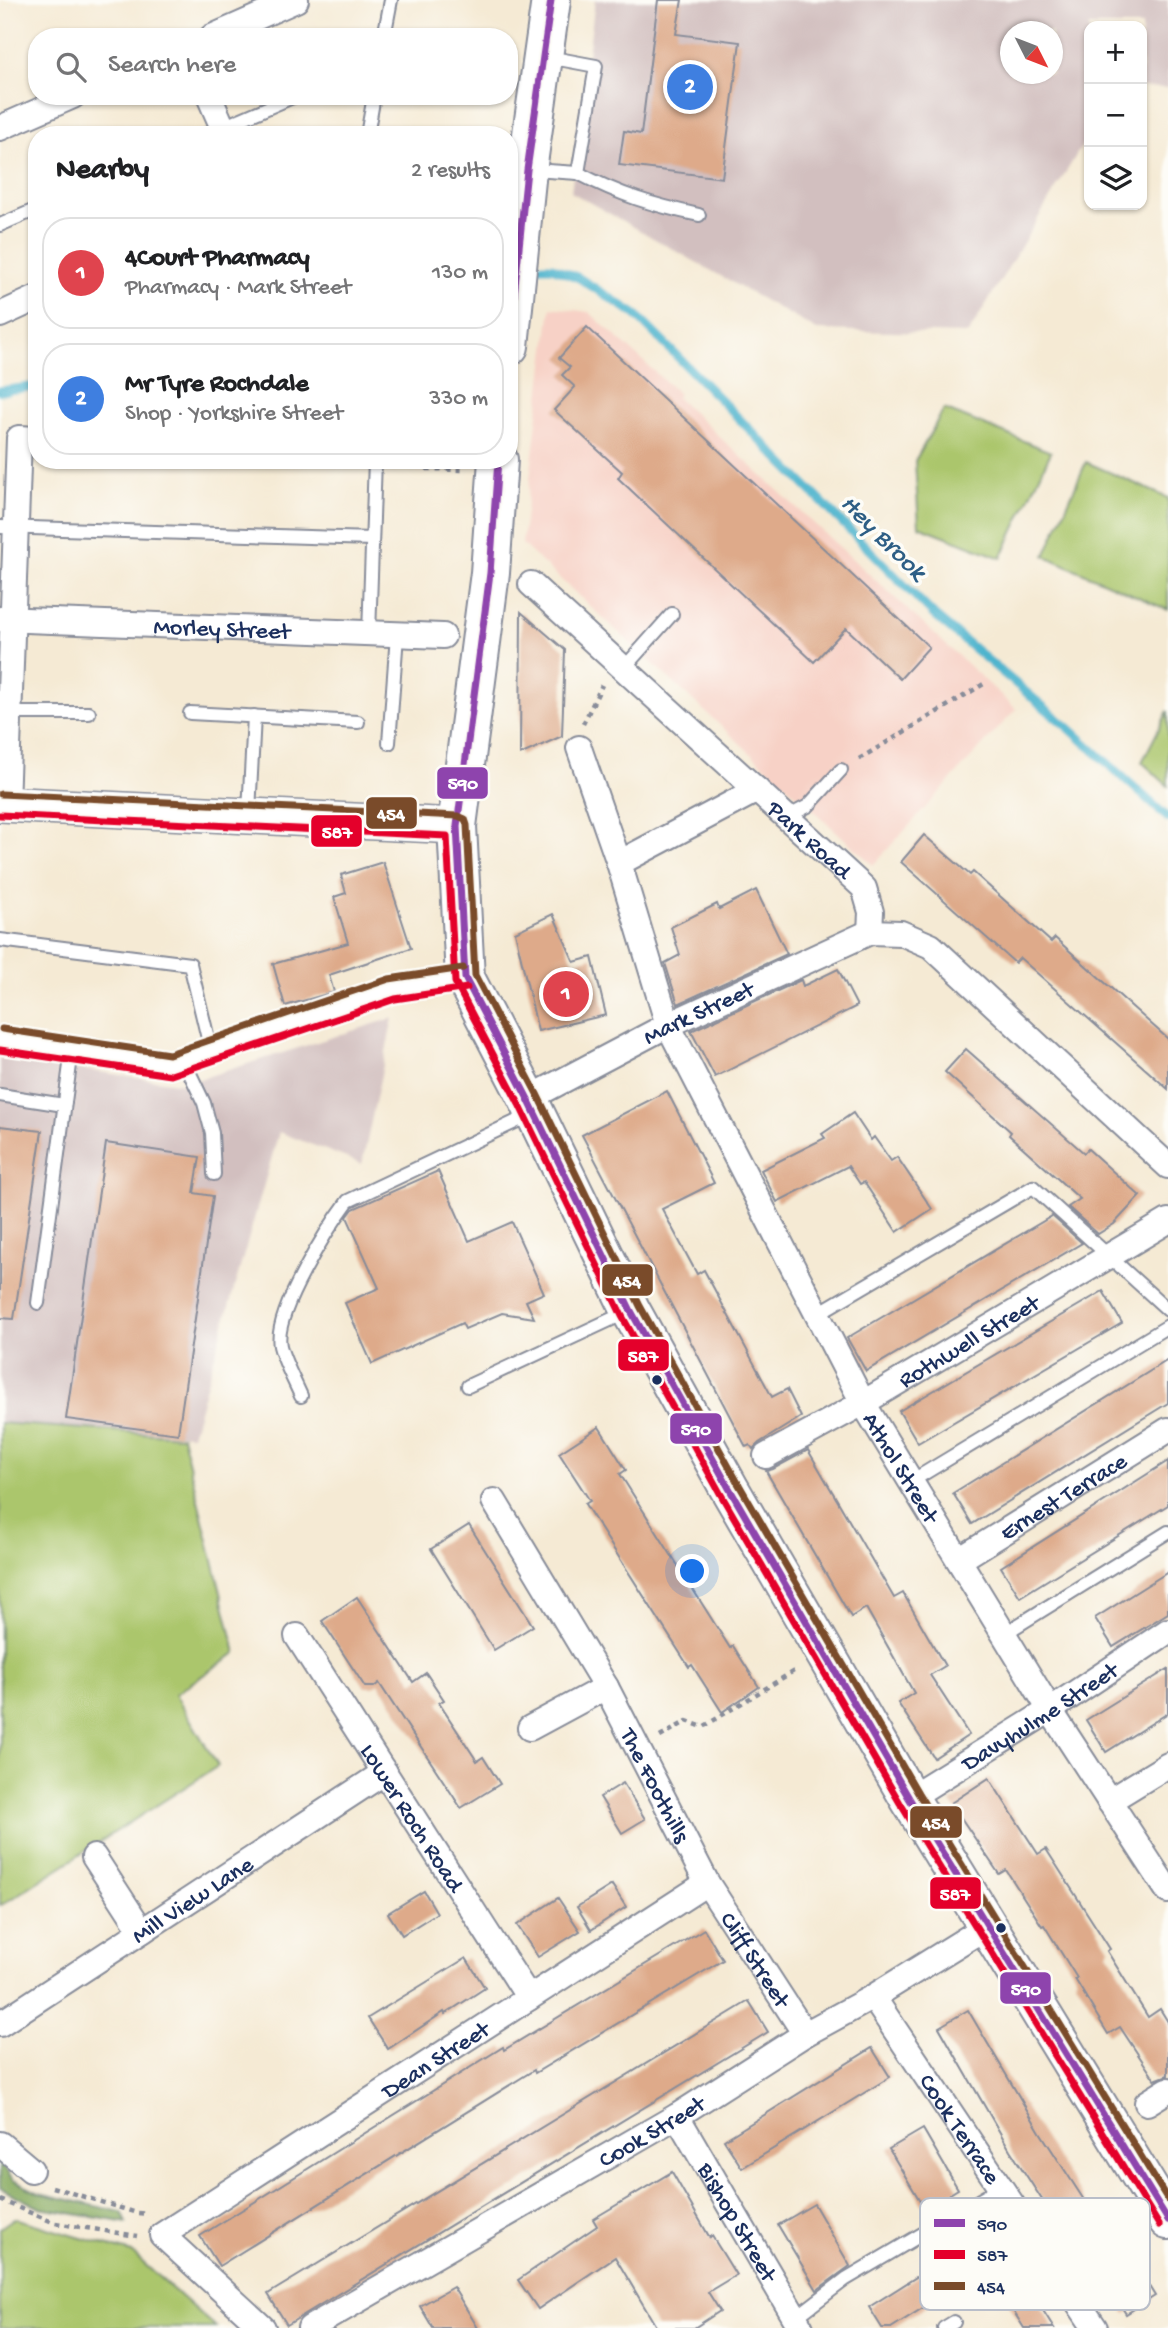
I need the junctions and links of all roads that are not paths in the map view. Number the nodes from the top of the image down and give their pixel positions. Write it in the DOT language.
graph roads {
  1 [pos="296,0"];
  2 [pos="391,0"];
  3 [pos="551,0"];
  4 [pos="232,28"];
  5 [pos="386,28"];
  6 [pos="544,57"];
  7 [pos="62,105"];
  8 [pos="211,105"];
  9 [pos="276,105"];
  10 [pos="372,105"];
  11 [pos="39,124"];
  12 [pos="216,126"];
  13 [pos="231,126"];
  14 [pos="369,126"];
  15 [pos="0,128"];
  16 [pos="527,170"];
  17 [pos="578,173"];
  18 [pos="28,213"];
  19 [pos="699,215"];
  20 [pos="0,225"];
  21 [pos="518,259"];
  22 [pos="28,302"];
  23 [pos="0,315"];
  24 [pos="28,438"];
  25 [pos="375,469"];
  26 [pos="498,469"];
  27 [pos="7,527"];
  28 [pos="372,539"];
  29 [pos="531,584"];
  30 [pos="672,614"];
  31 [pos="6,619"];
  32 [pos="369,634"];
  33 [pos="397,635"];
  34 [pos="443,636"];
  35 [pos="620,664"];
  36 [pos="9,713"];
  37 [pos="89,713"];
  38 [pos="190,713"];
  39 [pos="254,716"];
  40 [pos="358,722"];
  41 [pos="389,743"];
  42 [pos="579,748"];
  43 [pos="841,770"];
  44 [pos="757,790"];
  45 [pos="3,804"];
  46 [pos="249,816"];
  47 [pos="787,817"];
  48 [pos="457,826"];
  49 [pos="619,863"];
  50 [pos="870,932"];
  51 [pos="0,940"];
  52 [pos="465,978"];
  53 [pos="668,1025"];
  54 [pos="0,1039"];
  55 [pos="72,1050"];
  56 [pos="211,1051"];
  57 [pos="184,1060"];
  58 [pos="0,1095"];
  59 [pos="64,1105"];
  60 [pos="532,1106"];
  61 [pos="1168,1166"];
  62 [pos="214,1174"];
  63 [pos="1168,1222"];
  64 [pos="1110,1257"];
  65 [pos="38,1303"];
  66 [pos="1168,1310"];
  67 [pos="631,1311"];
  68 [pos="817,1314"];
  69 [pos="1168,1326"];
  70 [pos="468,1386"];
  71 [pos="301,1396"];
  72 [pos="863,1403"];
  73 [pos="1168,1430"];
  74 [pos="766,1456"];
  75 [pos="910,1482"];
  76 [pos="494,1502"];
  77 [pos="1168,1532"];
  78 [pos="960,1560"];
  79 [pos="1168,1631"];
  80 [pos="1004,1634"];
  81 [pos="297,1636"];
  82 [pos="606,1687"];
  83 [pos="1050,1710"];
  84 [pos="530,1728"];
  85 [pos="1168,1765"];
  86 [pos="385,1772"];
  87 [pos="909,1798"];
  88 [pos="1109,1801"];
  89 [pos="94,1857"];
  90 [pos="707,1883"];
  91 [pos="1168,1891"];
  92 [pos="989,1926"];
  93 [pos="142,1931"];
  94 [pos="873,1997"];
  95 [pos="529,1998"];
  96 [pos="0,2024"];
  97 [pos="805,2034"];
  98 [pos="1168,2090"];
  99 [pos="1147,2103"];
  100 [pos="677,2116"];
  101 [pos="0,2144"];
  102 [pos="31,2170"];
  103 [pos="1002,2186"];
  104 [pos="982,2198"];
  105 [pos="1010,2198"];
  106 [pos="1168,2220"];
  107 [pos="920,2235"];
  108 [pos="1083,2310"];
  109 [pos="798,2323"];
  110 [pos="263,2328"];
  111 [pos="310,2328"];
  112 [pos="1095,2328"];
  1 -- 4 [label="street"];
  2 -- 5 [label="lane"];
  3 -- 6 [label="highway"];
  6 -- 16 [label="highway"];
  6 -- 17 [label="lane"];
  7 -- 11 [label="street"];
  8 -- 12 [label="street"];
  9 -- 13 [label="lane"];
  10 -- 14 [label="lane"];
  11 -- 15 [label="street"];
  16 -- 17 [label="lane"];
  16 -- 21 [label="highway"];
  17 -- 19 [label="lane"];
  18 -- 20 [label="lane"];
  22 -- 23 [label="street"];
  24 -- 27 [label="street"];
  25 -- 28 [label="lane"];
  26 -- 48 [label="highway"];
  27 -- 28 [label="lane"];
  27 -- 31 [label="street"];
  28 -- 32 [label="lane"];
  29 -- 35 [label="street, Park Road"];
  30 -- 35 [label="lane"];
  31 -- 32 [label="street, Morley Street"];
  31 -- 36 [label="street"];
  32 -- 33 [label="street, Morley Street"];
  33 -- 34 [label="street, Morley Street"];
  33 -- 41 [label="lane"];
  35 -- 44 [label="street, Park Road"];
  36 -- 37 [label="lane"];
  36 -- 45 [label="street"];
  38 -- 39 [label="lane"];
  39 -- 40 [label="lane"];
  39 -- 46 [label="lane"];
  42 -- 49 [label="street, Athol Street"];
  43 -- 47 [label="lane"];
  44 -- 47 [label="street, Park Road"];
  44 -- 49 [label="street"];
  45 -- 46 [label="main road"];
  46 -- 48 [label="main road"];
  47 -- 50 [label="street, Park Road"];
  48 -- 52 [label="highway"];
  49 -- 53 [label="street, Athol Street"];
  50 -- 53 [label="street, Mark Street"];
  50 -- 61 [label="street"];
  51 -- 56 [label="lane"];
  52 -- 56 [label="street"];
  52 -- 60 [label="highway"];
  53 -- 60 [label="street, Mark Street"];
  53 -- 68 [label="street, Athol Street"];
  54 -- 55 [label="street"];
  55 -- 57 [label="street"];
  55 -- 59 [label="lane"];
  56 -- 57 [label="street"];
  57 -- 62 [label="lane"];
  58 -- 59 [label="lane"];
  59 -- 65 [label="lane"];
  60 -- 67 [label="highway"];
  60 -- 71 [label="lane"];
  63 -- 64 [label="street, Rothwell Street"];
  64 -- 66 [label="lane"];
  64 -- 68 [label="lane"];
  64 -- 72 [label="street, Rothwell Street"];
  67 -- 70 [label="lane"];
  67 -- 87 [label="highway"];
  68 -- 72 [label="street, Athol Street"];
  69 -- 75 [label="lane"];
  72 -- 74 [label="street, Rothwell Street"];
  72 -- 75 [label="street, Athol Street"];
  73 -- 78 [label="street, Ernest Terrace"];
  75 -- 78 [label="street, Athol Street"];
  76 -- 82 [label="street, The Foothills"];
  77 -- 80 [label="lane"];
  78 -- 80 [label="street, Athol Street"];
  79 -- 83 [label="street, Davyhulme Street"];
  80 -- 83 [label="street, Athol Street"];
  81 -- 86 [label="street, Lower Roch Road"];
  82 -- 84 [label="street"];
  82 -- 90 [label="street, The Foothills"];
  83 -- 87 [label="street, Davyhulme Street"];
  83 -- 88 [label="street, Athol Street"];
  85 -- 88 [label="street"];
  86 -- 93 [label="street, Mill View Lane"];
  86 -- 95 [label="street, Lower Roch Road"];
  87 -- 92 [label="highway"];
  88 -- 91 [label="street, Athol Street"];
  89 -- 93 [label="street"];
  90 -- 95 [label="street, Dean Street"];
  90 -- 97 [label="street, Cliff Street"];
  92 -- 94 [label="street, Cook Street"];
  92 -- 106 [label="highway"];
  93 -- 96 [label="street, Mill View Lane"];
  94 -- 97 [label="street, Cook Street"];
  94 -- 103 [label="street, Cook Terrace"];
  95 -- 110 [label="street, Dean Street"];
  97 -- 100 [label="street, Cook Street"];
  98 -- 99 [label="street"];
  100 -- 109 [label="street, Bishop Street"];
  100 -- 111 [label="street, Cook Street"];
  101 -- 102 [label="street"];
  103 -- 104 [label="lane"];
  103 -- 105 [label="street, Cook Terrace"];
  107 -- 109 [label="lane"];
  108 -- 112 [label="street, Cook Terrace"];
}
